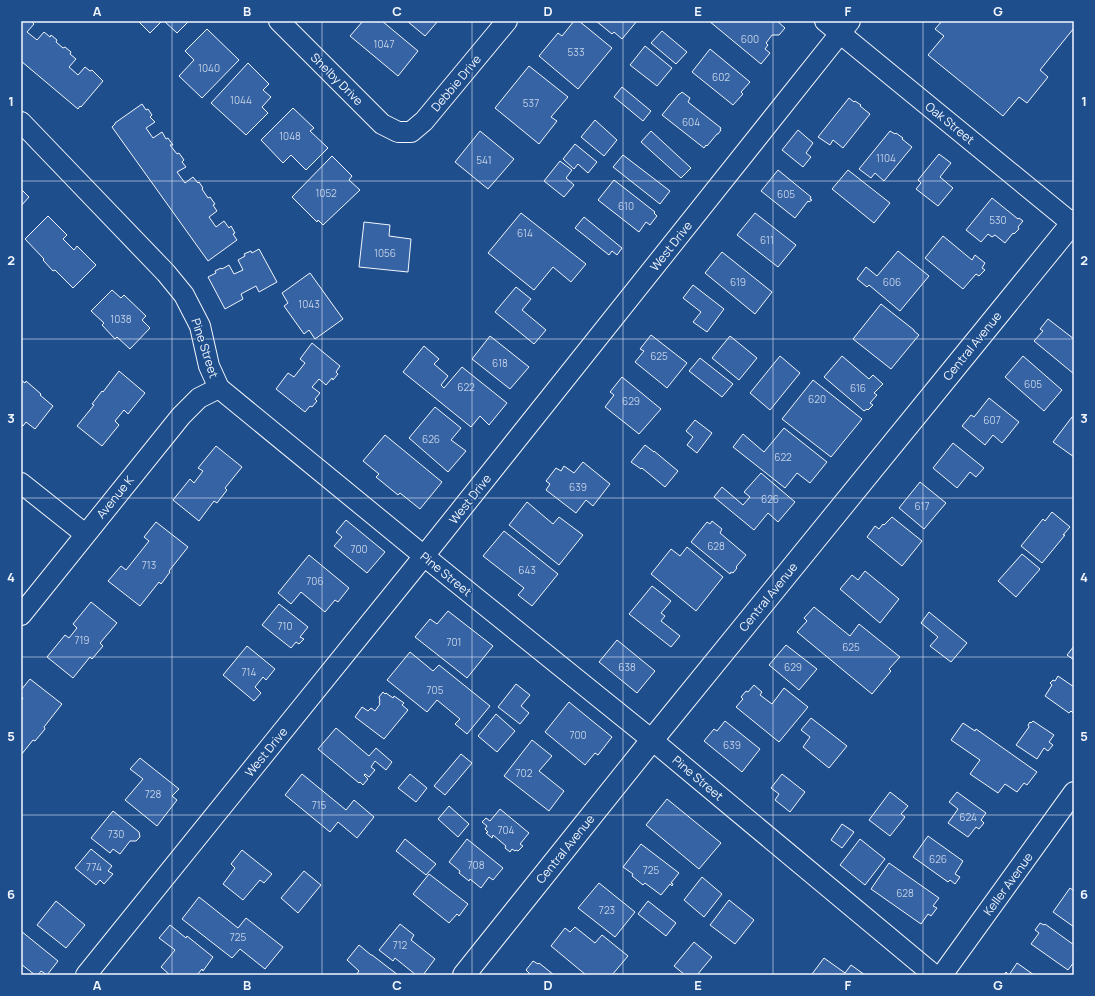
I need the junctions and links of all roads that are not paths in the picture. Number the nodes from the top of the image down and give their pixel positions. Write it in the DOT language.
graph roads {
  1 [pos="279,21"];
  2 [pos="507,21"];
  3 [pos="838,25"];
  4 [pos="21,122"];
  5 [pos="398,132"];
  6 [pos="1073,223"];
  7 [pos="219,388"];
  8 [pos="21,483"];
  9 [pos="85,534"];
  10 [pos="424,556"];
  11 [pos="21,615"];
  12 [pos="652,740"];
  13 [pos="1074,792"];
  14 [pos="86,975"];
  15 [pos="464,975"];
  16 [pos="934,975"];
  17 [pos="942,975"];
  1 -- 5 [label="street, Shelby Drive"];
  2 -- 5 [label="street, Debbie Drive"];
  3 -- 6 [label="street, Oak Street"];
  3 -- 10 [label="street, West Drive"];
  4 -- 7 [label="street, Pine Street"];
  6 -- 12 [label="street, Central Avenue"];
  7 -- 9 [label="street, Avenue K"];
  7 -- 10 [label="street, Pine Street"];
  8 -- 9 [label="street"];
  9 -- 11 [label="street, Avenue K"];
  10 -- 12 [label="street, Pine Street"];
  10 -- 14 [label="street, West Drive"];
  12 -- 15 [label="street, Central Avenue"];
  12 -- 16 [label="street, Pine Street"];
  13 -- 17 [label="street, Keller Avenue"];
}
